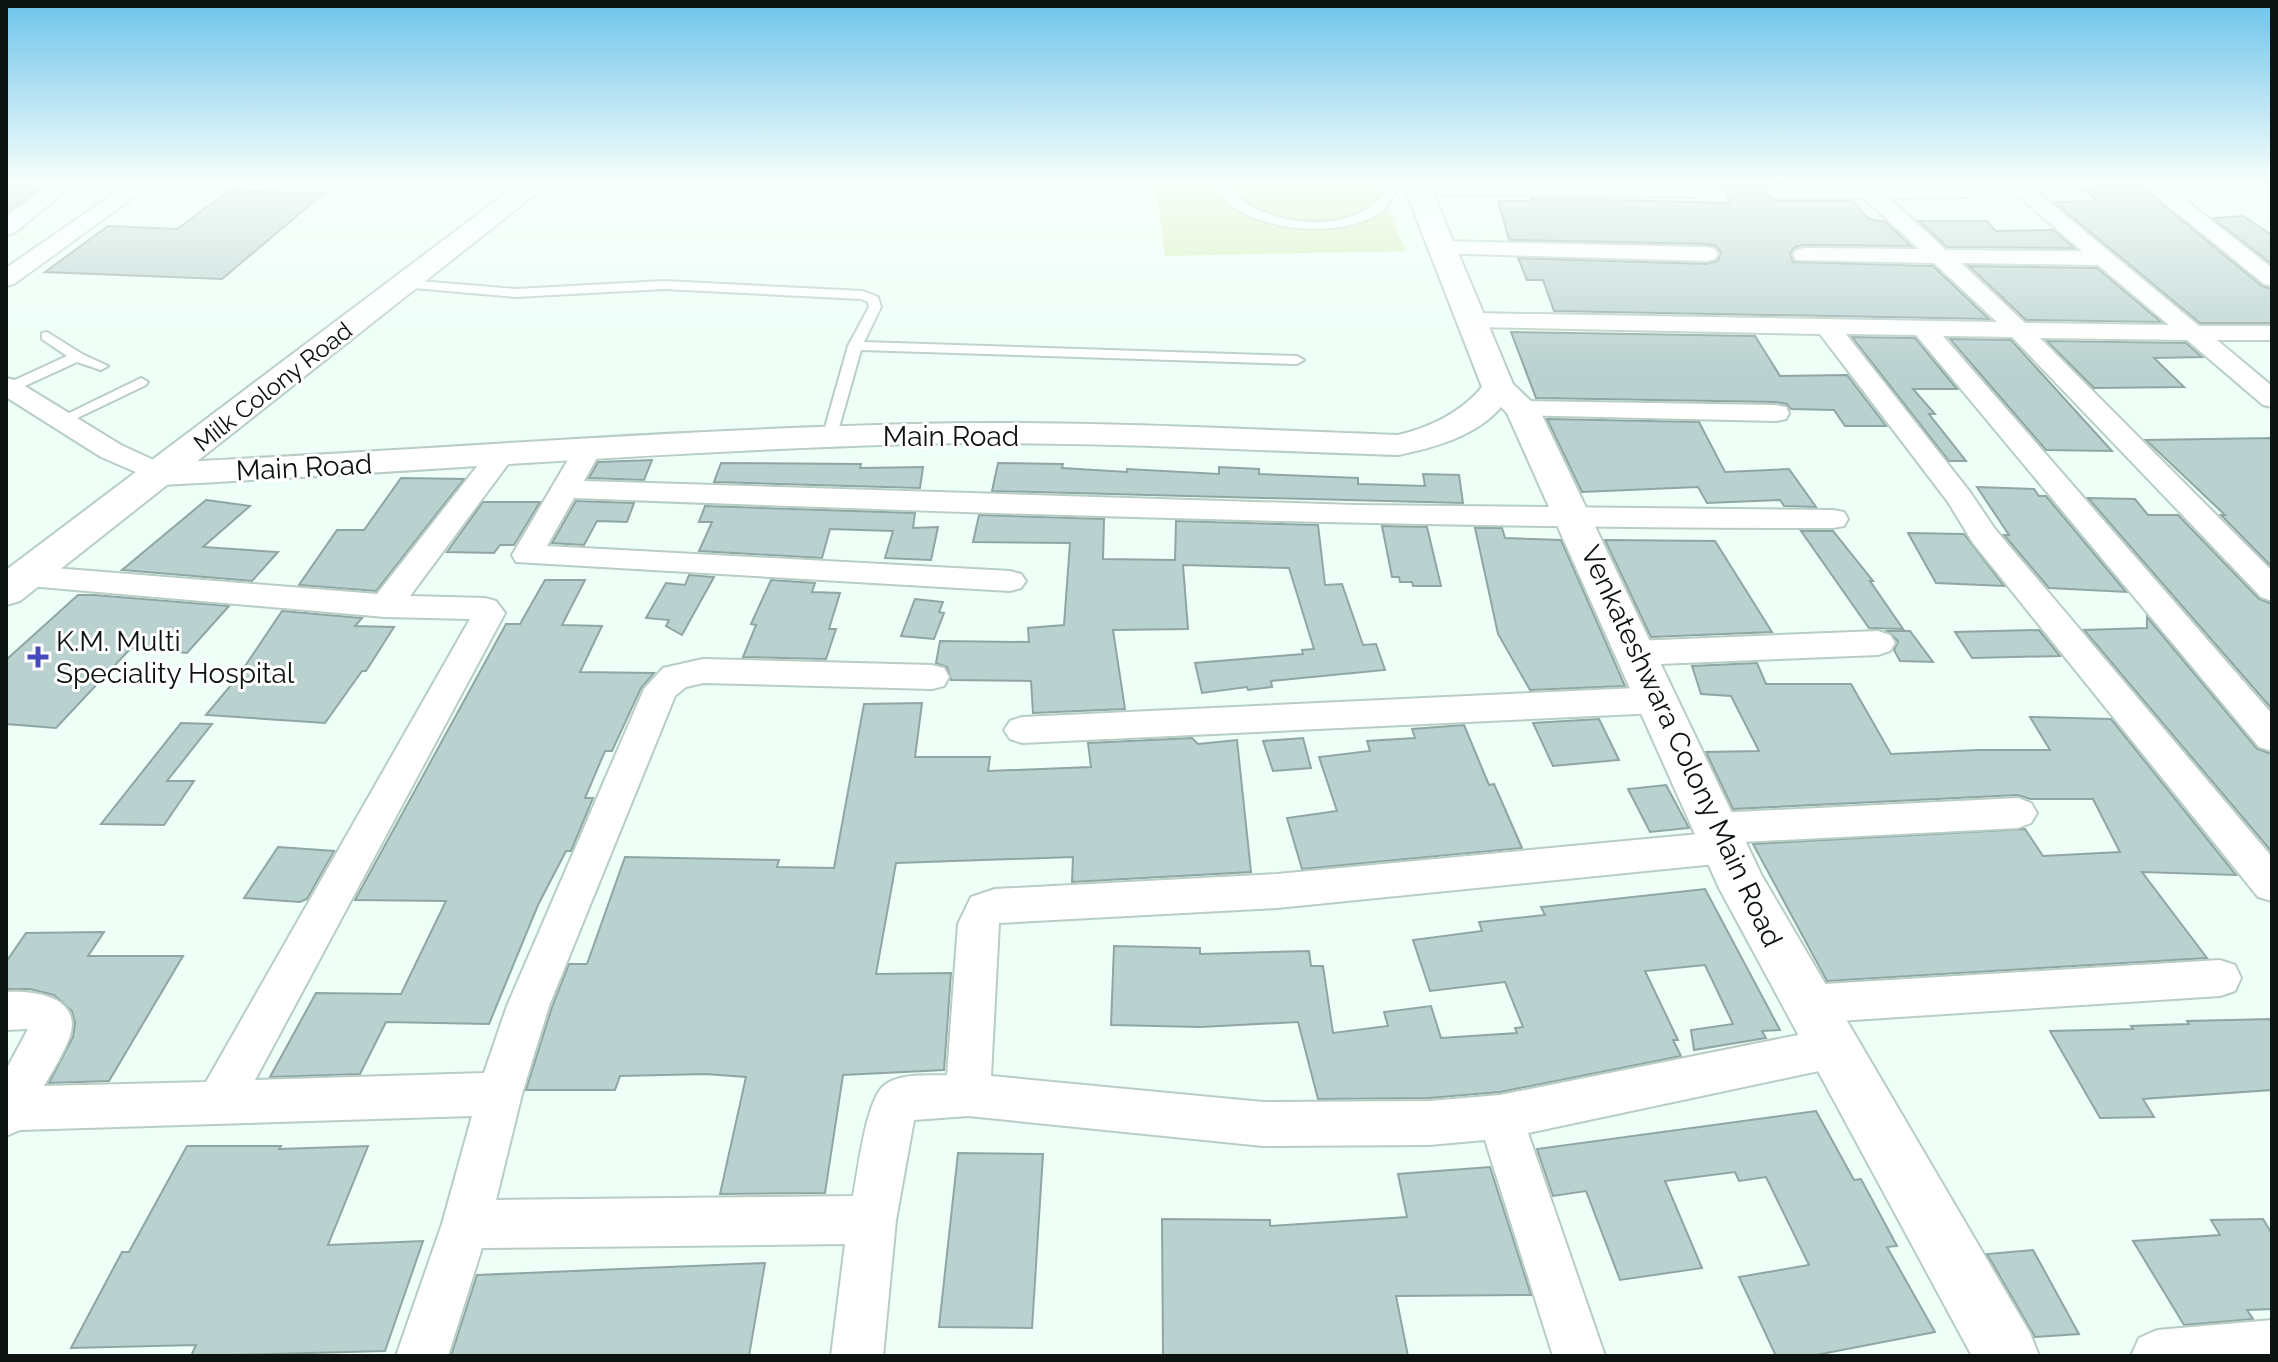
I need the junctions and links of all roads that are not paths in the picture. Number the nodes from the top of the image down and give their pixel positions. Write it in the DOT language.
graph roads {
  1 [pos="58,245"];
  2 [pos="457,245"];
  3 [pos="1440,245"];
  4 [pos="1927,245"];
  5 [pos="2088,245"];
  6 [pos="2228,245"];
  7 [pos="1441,248"];
  8 [pos="1707,254"];
  9 [pos="1804,255"];
  10 [pos="1938,255"];
  11 [pos="2104,258"];
  12 [pos="6,279"];
  13 [pos="2272,279"];
  14 [pos="406,284"];
  15 [pos="1474,320"];
  16 [pos="1829,329"];
  17 [pos="1925,330"];
  18 [pos="2019,331"];
  19 [pos="2193,333"];
  20 [pos="2272,333"];
  21 [pos="47,336"];
  22 [pos="855,346"];
  23 [pos="77,357"];
  24 [pos="1297,360"];
  25 [pos="101,366"];
  26 [pos="141,382"];
  27 [pos="7,387"];
  28 [pos="1510,398"];
  29 [pos="2272,399"];
  30 [pos="1776,413"];
  31 [pos="62,420"];
  32 [pos="829,438"];
  33 [pos="589,447"];
  34 [pos="503,452"];
  35 [pos="161,474"];
  36 [pos="563,489"];
  37 [pos="1833,519"];
  38 [pos="1575,520"];
  39 [pos="1010,581"];
  40 [pos="17,583"];
  41 [pos="2272,590"];
  42 [pos="385,606"];
  43 [pos="1878,643"];
  44 [pos="1635,653"];
  45 [pos="932,677"];
  46 [pos="1658,700"];
  47 [pos="1022,730"];
  48 [pos="2272,738"];
  49 [pos="2018,813"];
  50 [pos="1720,837"];
  51 [pos="2272,885"];
  52 [pos="2220,978"];
  53 [pos="1808,1004"];
  54 [pos="6,1011"];
  55 [pos="1833,1048"];
  56 [pos="500,1094"];
  57 [pos="968,1095"];
  58 [pos="220,1101"];
  59 [pos="8,1112"];
  60 [pos="1500,1117"];
  61 [pos="872,1220"];
  62 [pos="466,1224"];
  63 [pos="2272,1346"];
  64 [pos="422,1356"];
  65 [pos="857,1356"];
  66 [pos="1579,1356"];
  67 [pos="2007,1356"];
  68 [pos="2157,1356"];
  1 -- 12 [label="street"];
  2 -- 14 [label="main road, Milk Colony Road"];
  3 -- 7 [label="street"];
  4 -- 10 [label="street"];
  5 -- 11 [label="street"];
  6 -- 13 [label="street"];
  7 -- 8 [label="street"];
  7 -- 15 [label="street"];
  9 -- 10 [label="street"];
  10 -- 11 [label="street"];
  10 -- 18 [label="street"];
  11 -- 19 [label="street"];
  14 -- 22 [label="lane"];
  14 -- 35 [label="main road, Milk Colony Road"];
  15 -- 16 [label="street"];
  15 -- 28 [label="street"];
  16 -- 17 [label="street"];
  16 -- 51 [label="street"];
  17 -- 18 [label="street"];
  17 -- 48 [label="street"];
  18 -- 19 [label="street"];
  18 -- 41 [label="street"];
  19 -- 20 [label="street"];
  19 -- 29 [label="street"];
  21 -- 23 [label="lane"];
  22 -- 24 [label="lane"];
  22 -- 32 [label="lane"];
  23 -- 25 [label="lane"];
  23 -- 27 [label="lane"];
  26 -- 31 [label="lane"];
  27 -- 31 [label="street"];
  28 -- 30 [label="street"];
  28 -- 32 [label="street, Main Road"];
  28 -- 38 [label="street, Venkateshwara Colony Main Road"];
  31 -- 35 [label="street"];
  32 -- 33 [label="street, Main Road"];
  33 -- 34 [label="street, Main Road"];
  33 -- 36 [label="street"];
  34 -- 35 [label="street, Main Road"];
  34 -- 42 [label="street"];
  35 -- 40 [label="main road, Milk Colony Road"];
  36 -- 38 [label="street"];
  36 -- 39 [label="street"];
  37 -- 38 [label="street"];
  38 -- 44 [label="street, Venkateshwara Colony Main Road"];
  40 -- 42 [label="street"];
  42 -- 58 [label="street"];
  43 -- 44 [label="street"];
  44 -- 46 [label="street, Venkateshwara Colony Main Road"];
  45 -- 56 [label="street"];
  46 -- 47 [label="street"];
  46 -- 50 [label="street, Venkateshwara Colony Main Road"];
  49 -- 50 [label="street"];
  50 -- 53 [label="street, Venkateshwara Colony Main Road"];
  50 -- 57 [label="street"];
  52 -- 53 [label="street"];
  53 -- 55 [label="street, Venkateshwara Colony Main Road"];
  54 -- 59 [label="street"];
  55 -- 60 [label="street"];
  55 -- 67 [label="street, Venkateshwara Colony Main Road"];
  56 -- 58 [label="street"];
  56 -- 62 [label="street"];
  57 -- 60 [label="street"];
  57 -- 61 [label="street"];
  58 -- 59 [label="street"];
  60 -- 66 [label="street"];
  61 -- 62 [label="street"];
  61 -- 65 [label="street"];
  62 -- 64 [label="street"];
  63 -- 68 [label="street"];
}
